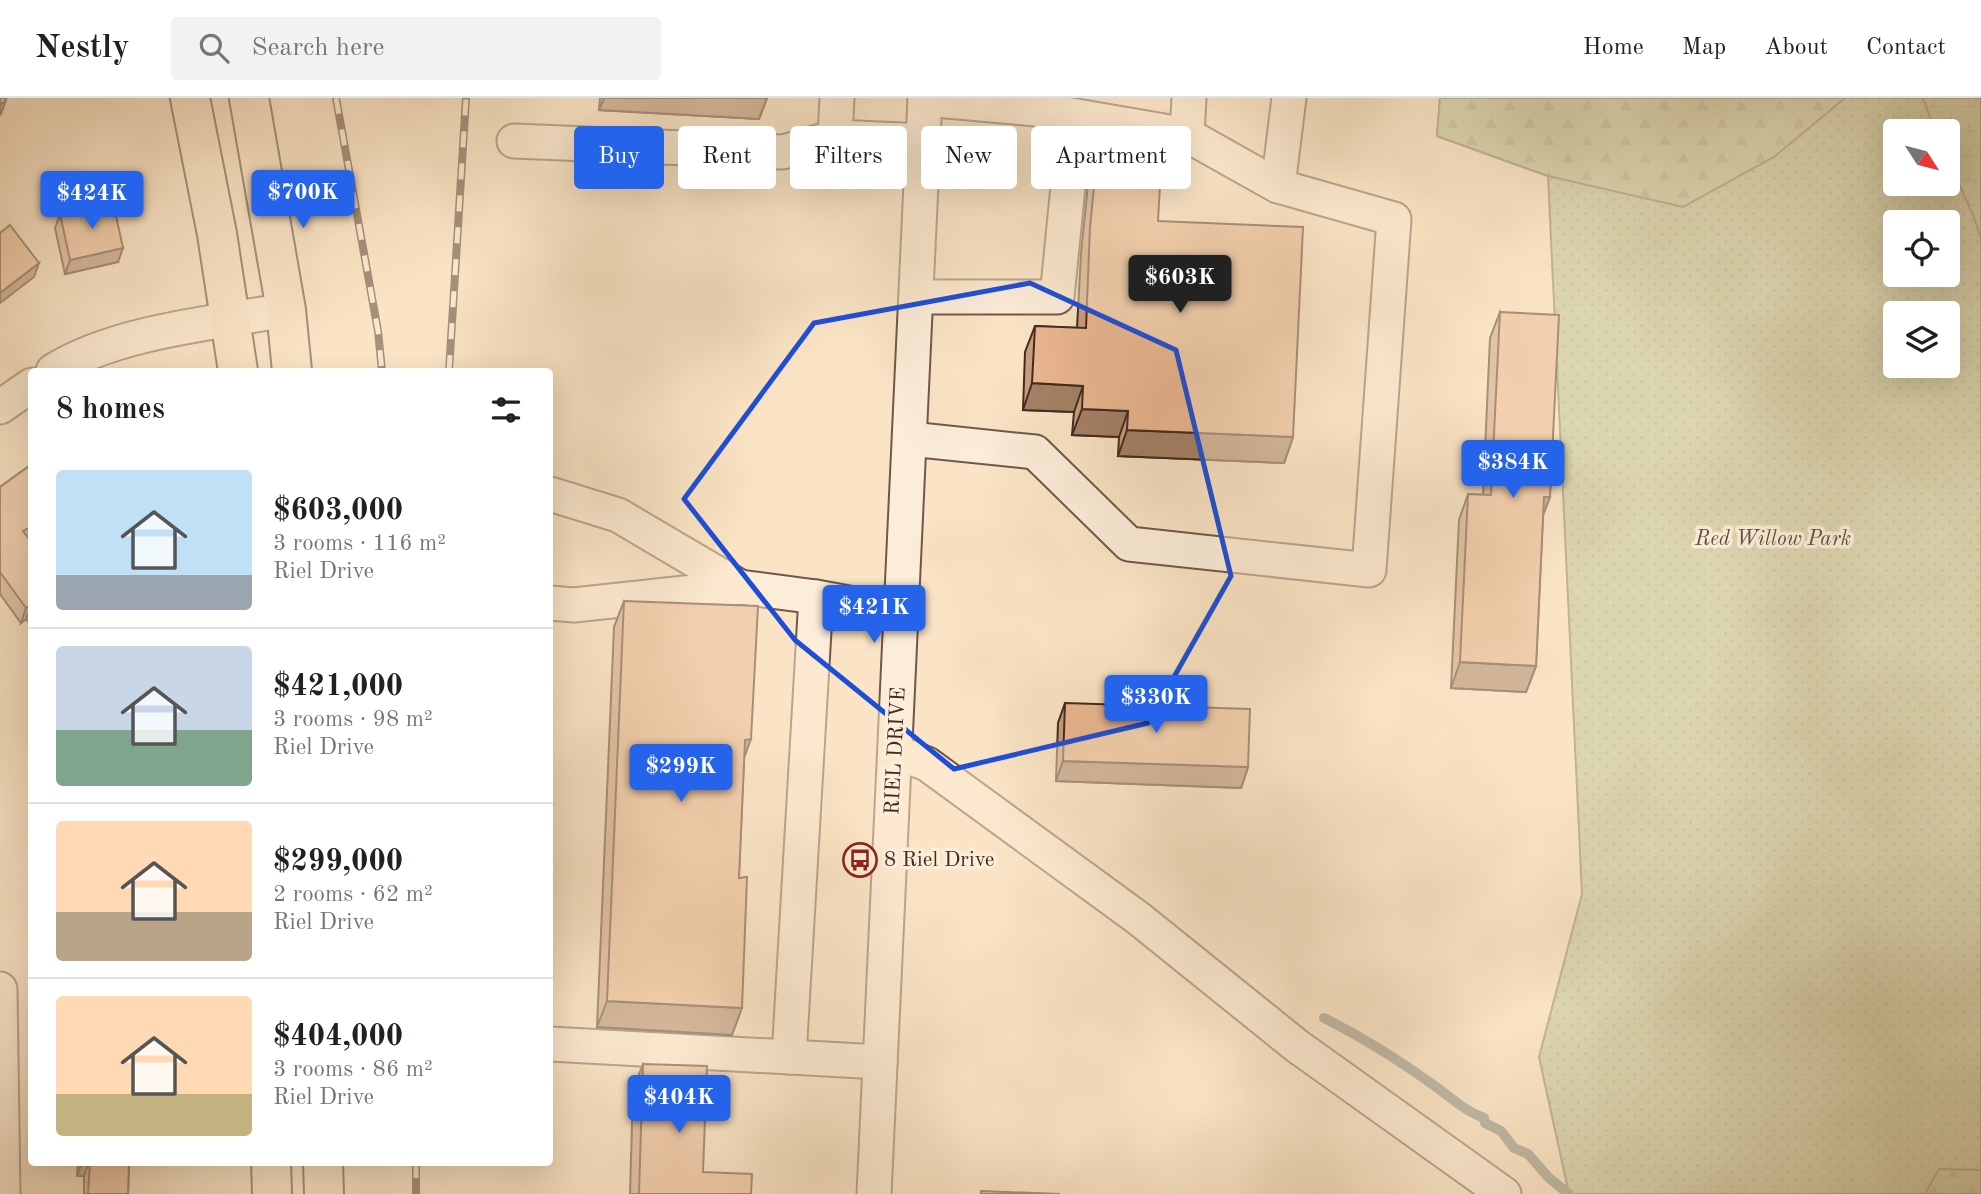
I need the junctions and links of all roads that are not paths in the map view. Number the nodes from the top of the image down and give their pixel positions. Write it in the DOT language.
graph roads {
  1 [pos="190,98"];
  2 [pos="248,98"];
  3 [pos="837,98"];
  4 [pos="1189,98"];
  5 [pos="1289,98"];
  6 [pos="925,99"];
  7 [pos="1036,103"];
  8 [pos="1075,116"];
  9 [pos="836,126"];
  10 [pos="924,126"];
  11 [pos="1134,126"];
  12 [pos="1187,126"];
  13 [pos="1191,137"];
  14 [pos="514,141"];
  15 [pos="790,150"];
  16 [pos="1278,186"];
  17 [pos="922,189"];
  18 [pos="917,297"];
  19 [pos="286,310"];
  20 [pos="232,319"];
  21 [pos="58,368"];
  22 [pos="238,368"];
  23 [pos="292,368"];
  24 [pos="28,388"];
  25 [pos="0,407"];
  26 [pos="910,439"];
  27 [pos="553,495"];
  28 [pos="740,587"];
  29 [pos="816,597"];
  30 [pos="553,603"];
  31 [pos="902,613"];
  32 [pos="896,752"];
  33 [pos="0,989"];
  34 [pos="553,1044"];
  35 [pos="789,1057"];
  36 [pos="880,1062"];
  37 [pos="271,1166"];
  38 [pos="323,1166"];
  39 [pos="3,1194"];
  40 [pos="272,1194"];
  41 [pos="324,1194"];
  42 [pos="874,1194"];
  43 [pos="1504,1194"];
  1 -- 20 [label="main road"];
  2 -- 19 [label="main road"];
  3 -- 9 [label="street"];
  4 -- 12 [label="street"];
  5 -- 16 [label="street"];
  6 -- 7 [label="street"];
  6 -- 10 [label="street, RIEL DRIVE"];
  7 -- 8 [label="street"];
  8 -- 11 [label="street"];
  8 -- 18 [label="street"];
  13 -- 16 [label="street"];
  14 -- 15 [label="street"];
  16 -- 26 [label="street"];
  17 -- 18 [label="street, RIEL DRIVE"];
  18 -- 26 [label="street, RIEL DRIVE"];
  19 -- 20 [label="street"];
  19 -- 23 [label="main road"];
  20 -- 21 [label="street"];
  20 -- 22 [label="main road"];
  24 -- 25 [label="street"];
  26 -- 31 [label="street, RIEL DRIVE"];
  27 -- 28 [label="street"];
  28 -- 29 [label="street"];
  28 -- 30 [label="street"];
  29 -- 31 [label="street"];
  29 -- 35 [label="street"];
  31 -- 32 [label="street, RIEL DRIVE"];
  32 -- 36 [label="street, RIEL DRIVE"];
  32 -- 43 [label="street"];
  33 -- 39 [label="street"];
  34 -- 35 [label="street"];
  35 -- 36 [label="street"];
  36 -- 42 [label="street, RIEL DRIVE"];
  37 -- 40 [label="main road"];
  38 -- 41 [label="main road"];
}
